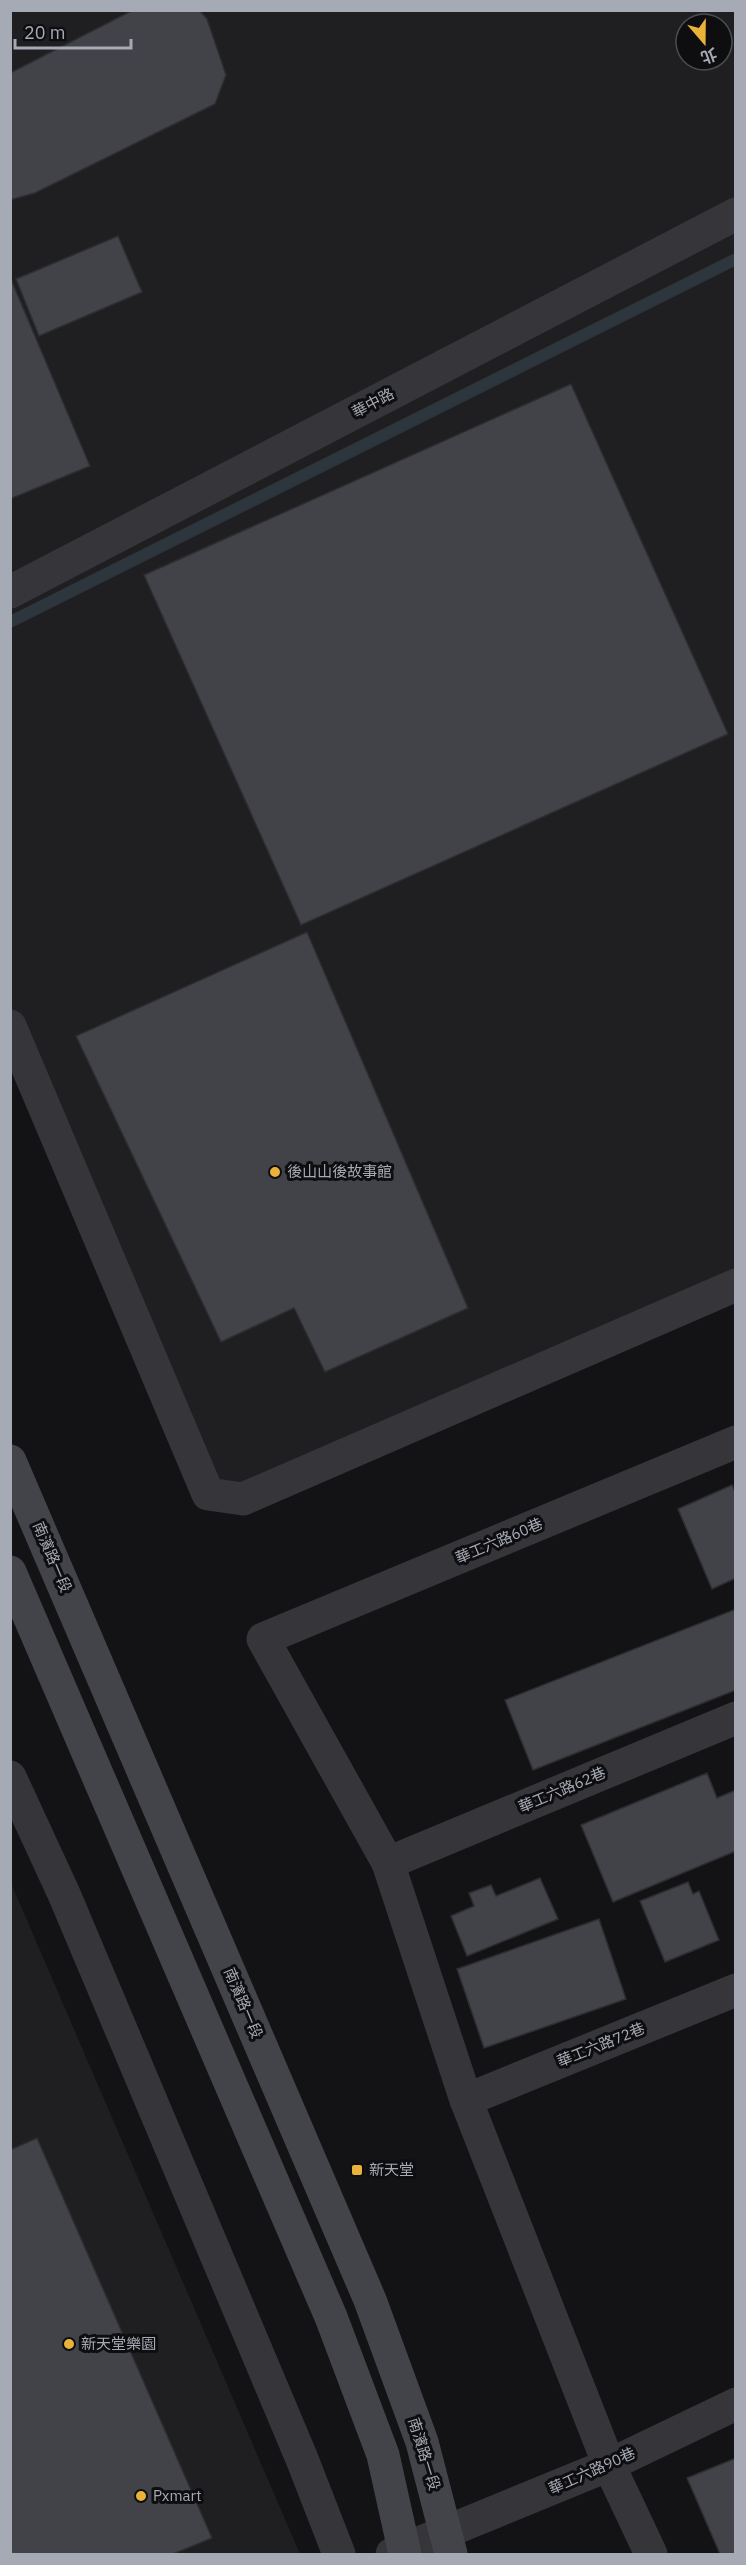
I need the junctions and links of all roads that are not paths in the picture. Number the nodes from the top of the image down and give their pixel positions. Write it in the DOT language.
graph roads {
  1 [pos="735,214"];
  2 [pos="10,592"];
  3 [pos="10,1026"];
  4 [pos="735,1285"];
  5 [pos="735,1442"];
  6 [pos="10,1461"];
  7 [pos="10,1572"];
  8 [pos="735,1718"];
  9 [pos="10,1777"];
  10 [pos="388,1863"];
  11 [pos="735,1990"];
  12 [pos="466,2100"];
  13 [pos="735,2404"];
  14 [pos="609,2465"];
  15 [pos="449,2543"];
  16 [pos="400,2553"];
  17 [pos="339,2554"];
  18 [pos="651,2554"];
  1 -- 2 [label="street, 華中路"];
  3 -- 4 [label="street"];
  5 -- 10 [label="street, 華工六路60巷"];
  6 -- 15 [label="main road, 南濱路一段"];
  7 -- 16 [label="main road"];
  8 -- 10 [label="street, 華工六路62巷"];
  9 -- 17 [label="street"];
  10 -- 12 [label="street"];
  11 -- 12 [label="street, 華工六路72巷"];
  12 -- 14 [label="street"];
  13 -- 14 [label="street, 華工六路90巷"];
  14 -- 15 [label="street, 華工六路90巷"];
  14 -- 18 [label="street"];
  15 -- 16 [label="street, 華工六路90巷"];
}
